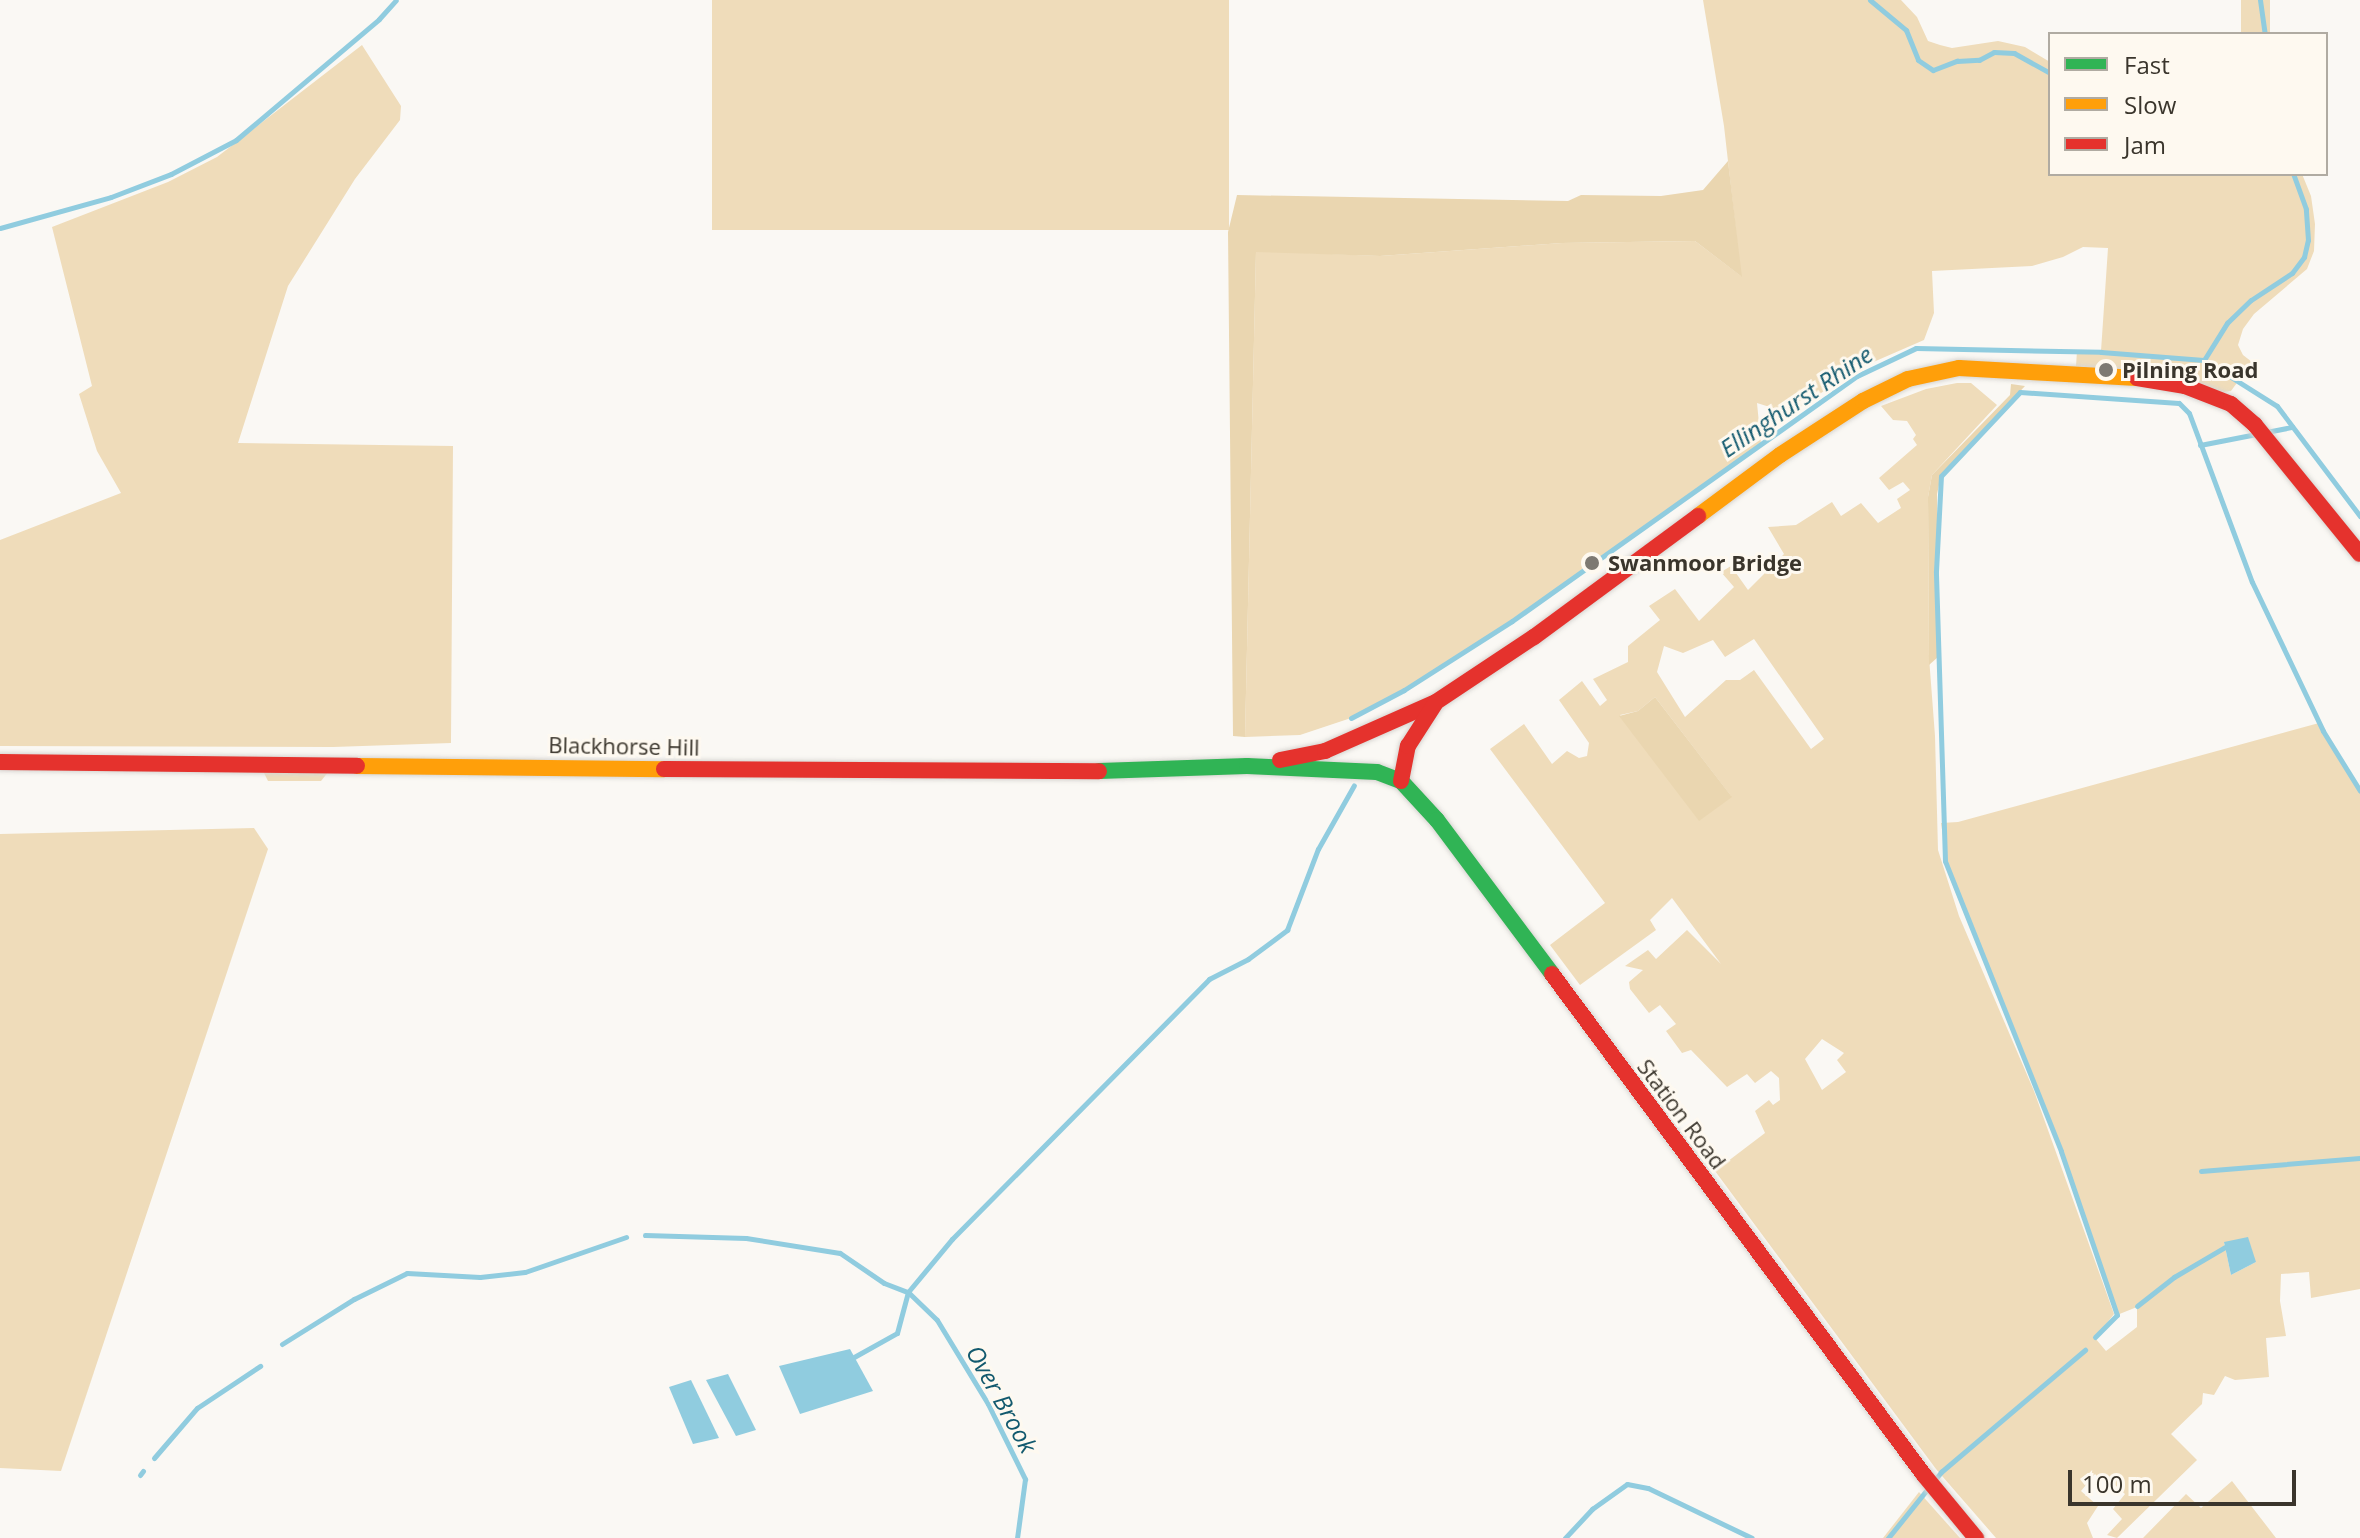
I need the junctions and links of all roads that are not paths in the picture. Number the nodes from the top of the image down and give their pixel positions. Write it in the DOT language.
graph roads {
  1 [pos="2360,554"];
  2 [pos="1436,702"];
  3 [pos="0,762"];
  4 [pos="1247,766"];
  5 [pos="1401,781"];
  6 [pos="1976,1538"];
  1 -- 2 [label="main road"];
  2 -- 4 [label="main road"];
  2 -- 5 [label="main road"];
  3 -- 4 [label="main road, Blackhorse Hill"];
  4 -- 5 [label="main road"];
  5 -- 6 [label="main road, Station Road"];
}
